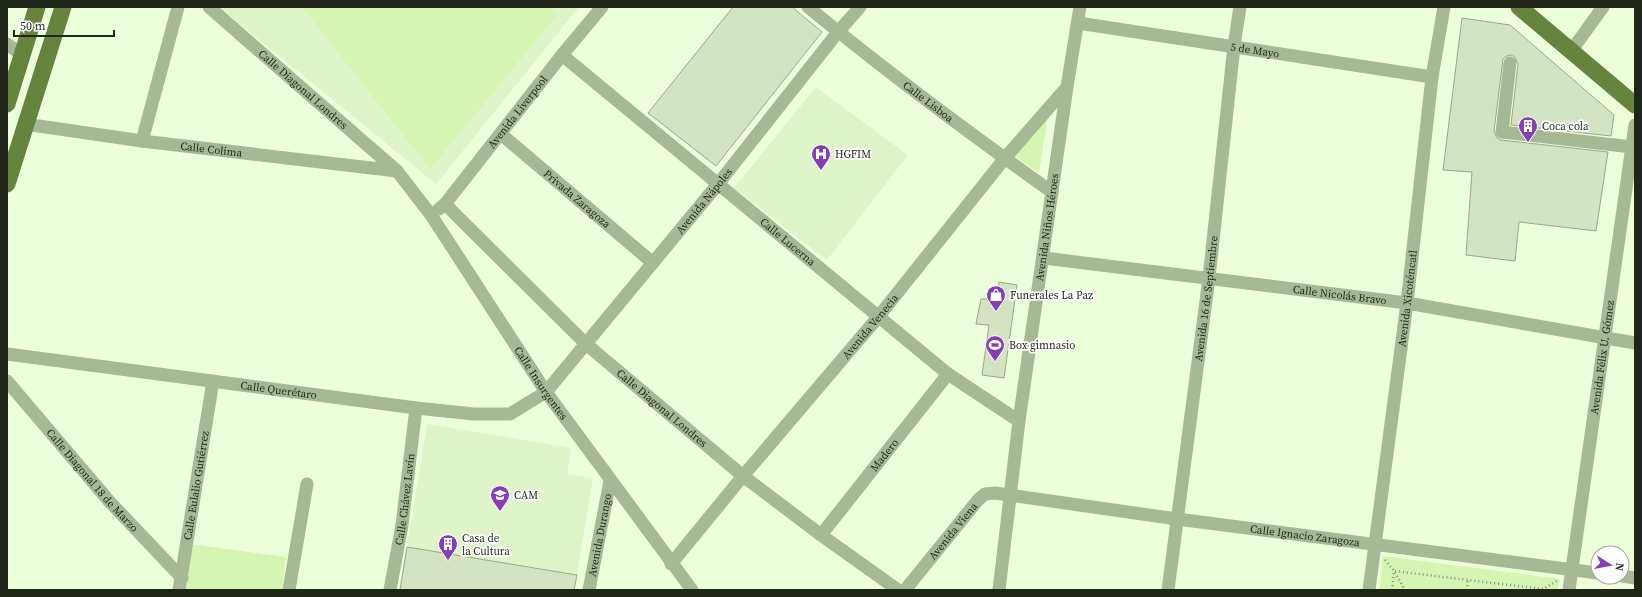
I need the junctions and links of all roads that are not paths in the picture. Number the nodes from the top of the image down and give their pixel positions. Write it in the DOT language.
graph roads {
  1 [pos="37,7"];
  2 [pos="63,7"];
  3 [pos="178,7"];
  4 [pos="209,7"];
  5 [pos="602,7"];
  6 [pos="808,7"];
  7 [pos="860,7"];
  8 [pos="1080,7"];
  9 [pos="1240,7"];
  10 [pos="1444,7"];
  11 [pos="1519,7"];
  12 [pos="1603,7"];
  13 [pos="1078,23"];
  14 [pos="838,32"];
  15 [pos="7,44"];
  16 [pos="1234,46"];
  17 [pos="1572,50"];
  18 [pos="22,55"];
  19 [pos="562,55"];
  20 [pos="1510,63"];
  21 [pos="1432,77"];
  22 [pos="1067,87"];
  23 [pos="7,104"];
  24 [pos="1635,105"];
  25 [pos="25,124"];
  26 [pos="1635,125"];
  27 [pos="501,134"];
  28 [pos="142,142"];
  29 [pos="1632,147"];
  30 [pos="1005,158"];
  31 [pos="397,172"];
  32 [pos="7,184"];
  33 [pos="718,184"];
  34 [pos="1052,192"];
  35 [pos="445,204"];
  36 [pos="431,216"];
  37 [pos="1044,258"];
  38 [pos="653,263"];
  39 [pos="1209,278"];
  40 [pos="1407,303"];
  41 [pos="879,316"];
  42 [pos="1604,339"];
  43 [pos="1635,343"];
  44 [pos="586,344"];
  45 [pos="7,354"];
  46 [pos="948,374"];
  47 [pos="7,380"];
  48 [pos="213,381"];
  49 [pos="546,392"];
  50 [pos="416,408"];
  51 [pos="1019,421"];
  52 [pos="743,476"];
  53 [pos="610,480"];
  54 [pos="307,484"];
  55 [pos="1011,495"];
  56 [pos="1177,519"];
  57 [pos="821,535"];
  58 [pos="1375,544"];
  59 [pos="671,564"];
  60 [pos="1572,569"];
  61 [pos="1590,572"];
  62 [pos="181,584"];
  63 [pos="289,590"];
  64 [pos="390,590"];
  65 [pos="589,590"];
  66 [pos="692,590"];
  67 [pos="898,590"];
  68 [pos="906,590"];
  69 [pos="999,590"];
  70 [pos="1168,590"];
  71 [pos="1369,590"];
  72 [pos="1569,590"];
  1 -- 18 [label="main road"];
  2 -- 25 [label="main road"];
  3 -- 28 [label="street"];
  4 -- 31 [label="street, Calle Diagonal Londres"];
  5 -- 19 [label="street, Avenida Liverpool"];
  6 -- 14 [label="street, Calle Lisboa"];
  7 -- 14 [label="street, Avenida Nápoles"];
  8 -- 13 [label="street, Avenida Niños Héroes"];
  9 -- 16 [label="street, Avenida 16 de Septiembre"];
  10 -- 21 [label="street, Avenida Xicoténcatl"];
  11 -- 17 [label="main road"];
  12 -- 17 [label="street"];
  13 -- 16 [label="street, 5 de Mayo"];
  13 -- 22 [label="street, Avenida Niños Héroes"];
  14 -- 30 [label="street, Calle Lisboa"];
  14 -- 33 [label="street, Avenida Nápoles"];
  15 -- 18 [label="street"];
  16 -- 21 [label="street, 5 de Mayo"];
  16 -- 39 [label="street, Avenida 16 de Septiembre"];
  17 -- 24 [label="main road"];
  18 -- 23 [label="main road"];
  19 -- 27 [label="street, Avenida Liverpool"];
  19 -- 33 [label="street, Calle Lucerna"];
  20 -- 29 [label="street"];
  21 -- 40 [label="street, Avenida Xicoténcatl"];
  22 -- 30 [label="street, Avenida Venecia"];
  22 -- 34 [label="street, Avenida Niños Héroes"];
  25 -- 28 [label="street, Calle Colima"];
  25 -- 32 [label="main road"];
  26 -- 29 [label="street, Avenida Félix U. Gómez"];
  27 -- 35 [label="street, Avenida Liverpool"];
  27 -- 38 [label="street, Privada Zaragoza"];
  28 -- 31 [label="street, Calle Colima"];
  29 -- 42 [label="street, Avenida Félix U. Gómez"];
  30 -- 34 [label="street, Calle Lisboa"];
  30 -- 41 [label="street, Avenida Venecia"];
  31 -- 36 [label="street, Calle Insurgentes"];
  33 -- 38 [label="street, Avenida Nápoles"];
  33 -- 41 [label="street, Calle Lucerna"];
  34 -- 37 [label="street, Avenida Niños Héroes"];
  35 -- 36 [label="street, Avenida Liverpool"];
  35 -- 44 [label="street, Calle Diagonal Londres"];
  36 -- 49 [label="street, Calle Insurgentes"];
  37 -- 39 [label="street, Calle Nicolás Bravo"];
  37 -- 51 [label="street, Avenida Niños Héroes"];
  38 -- 44 [label="street, Avenida Nápoles"];
  39 -- 40 [label="street, Calle Nicolás Bravo"];
  39 -- 56 [label="street, Avenida 16 de Septiembre"];
  40 -- 42 [label="street, Calle Nicolás Bravo"];
  40 -- 58 [label="street, Avenida Xicoténcatl"];
  41 -- 46 [label="street, Calle Lucerna"];
  41 -- 52 [label="street, Avenida Venecia"];
  42 -- 43 [label="street, Calle Nicolás Bravo"];
  42 -- 60 [label="street, Avenida Félix U. Gómez"];
  44 -- 49 [label="street, Avenida Nápoles"];
  44 -- 52 [label="street, Calle Diagonal Londres"];
  45 -- 48 [label="street, Calle Querétaro"];
  46 -- 51 [label="street, Calle Lucerna"];
  46 -- 57 [label="street, Madero"];
  47 -- 62 [label="street, Calle Diagonal 18 de Marzo"];
  48 -- 50 [label="street, Calle Querétaro"];
  48 -- 62 [label="street, Calle Eulalio Gutiérrez"];
  49 -- 50 [label="street, Calle Querétaro"];
  49 -- 53 [label="street, Calle Insurgentes"];
  50 -- 64 [label="street, Calle Chávez Lavín"];
  51 -- 55 [label="street, Avenida Niños Héroes"];
  52 -- 57 [label="street, Calle Diagonal Londres"];
  52 -- 59 [label="street, Avenida Venecia"];
  53 -- 59 [label="street, Calle Insurgentes"];
  53 -- 65 [label="street, Avenida Durango"];
  54 -- 63 [label="street"];
  55 -- 56 [label="street, Calle Ignacio Zaragoza"];
  55 -- 68 [label="street, Avenida Viena"];
  55 -- 69 [label="street, Avenida Niños Héroes"];
  56 -- 58 [label="street, Calle Ignacio Zaragoza"];
  56 -- 70 [label="street, Avenida 16 de Septiembre"];
  57 -- 67 [label="street, Calle Diagonal Londres"];
  58 -- 60 [label="street, Calle Ignacio Zaragoza"];
  58 -- 71 [label="street, Avenida Xicoténcatl"];
  59 -- 66 [label="street, Calle Insurgentes"];
  60 -- 61 [label="street, Calle Ignacio Zaragoza"];
  60 -- 72 [label="street, Avenida Félix U. Gómez"];
}
